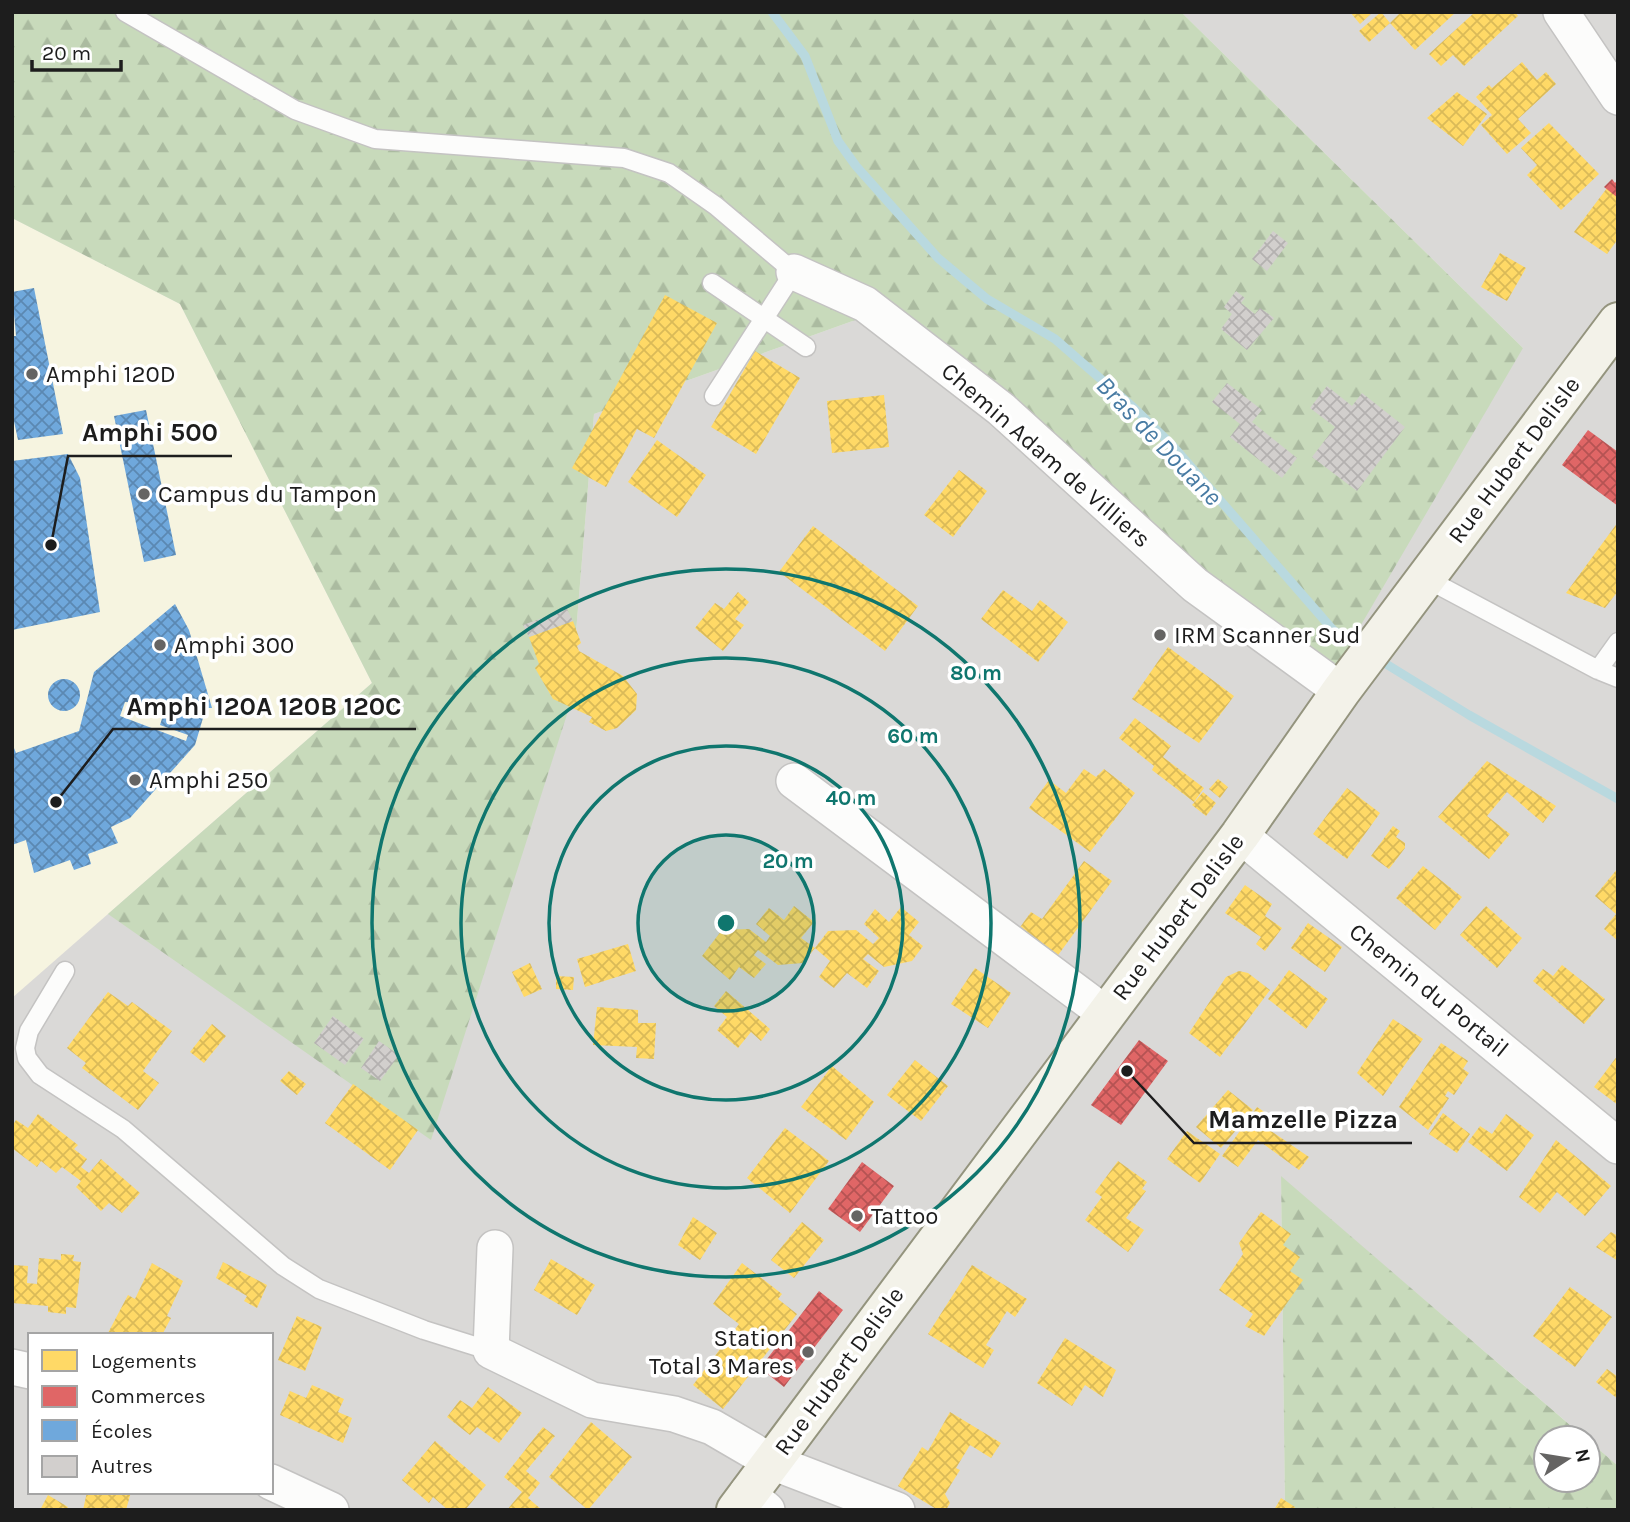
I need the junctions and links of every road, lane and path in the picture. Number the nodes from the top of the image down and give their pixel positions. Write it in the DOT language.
graph roads {
  1 [pos="125,12"];
  2 [pos="1561,12"];
  3 [pos="1618,97"];
  4 [pos="794,272"];
  5 [pos="712,283"];
  6 [pos="764,319"];
  7 [pos="1618,321"];
  8 [pos="806,347"];
  9 [pos="714,396"];
  10 [pos="1416,591"];
  11 [pos="1618,642"];
  12 [pos="1598,670"];
  13 [pos="1618,678"];
  14 [pos="1347,684"];
  15 [pos="794,781"];
  16 [pos="1240,835"];
  17 [pos="65,971"];
  18 [pos="1105,1014"];
  19 [pos="1618,1146"];
  20 [pos="495,1248"];
  21 [pos="491,1351"];
  22 [pos="772,1462"];
  23 [pos="273,1483"];
  24 [pos="750,1504"];
  25 [pos="331,1510"];
  26 [pos="897,1510"];
  1 -- 4 [label="lane, Chemin Adam de Villiers"];
  2 -- 3 [label="street"];
  4 -- 6 [label="lane"];
  4 -- 14 [label="street, Chemin Adam de Villiers"];
  5 -- 6 [label="lane"];
  6 -- 8 [label="lane"];
  6 -- 9 [label="lane"];
  7 -- 10 [label="main road, Rue Hubert Delisle"];
  10 -- 12 [label="lane"];
  10 -- 14 [label="main road, Rue Hubert Delisle"];
  11 -- 12 [label="lane"];
  12 -- 13 [label="lane"];
  14 -- 16 [label="main road, Rue Hubert Delisle"];
  15 -- 18 [label="street"];
  16 -- 18 [label="main road, Rue Hubert Delisle"];
  16 -- 19 [label="street, Chemin du Portail"];
  17 -- 21 [label="lane"];
  18 -- 22 [label="main road, Rue Hubert Delisle"];
  20 -- 21 [label="street"];
  21 -- 22 [label="street"];
  22 -- 24 [label="main road, Rue Hubert Delisle"];
  22 -- 26 [label="street"];
  23 -- 25 [label="street"];
}
